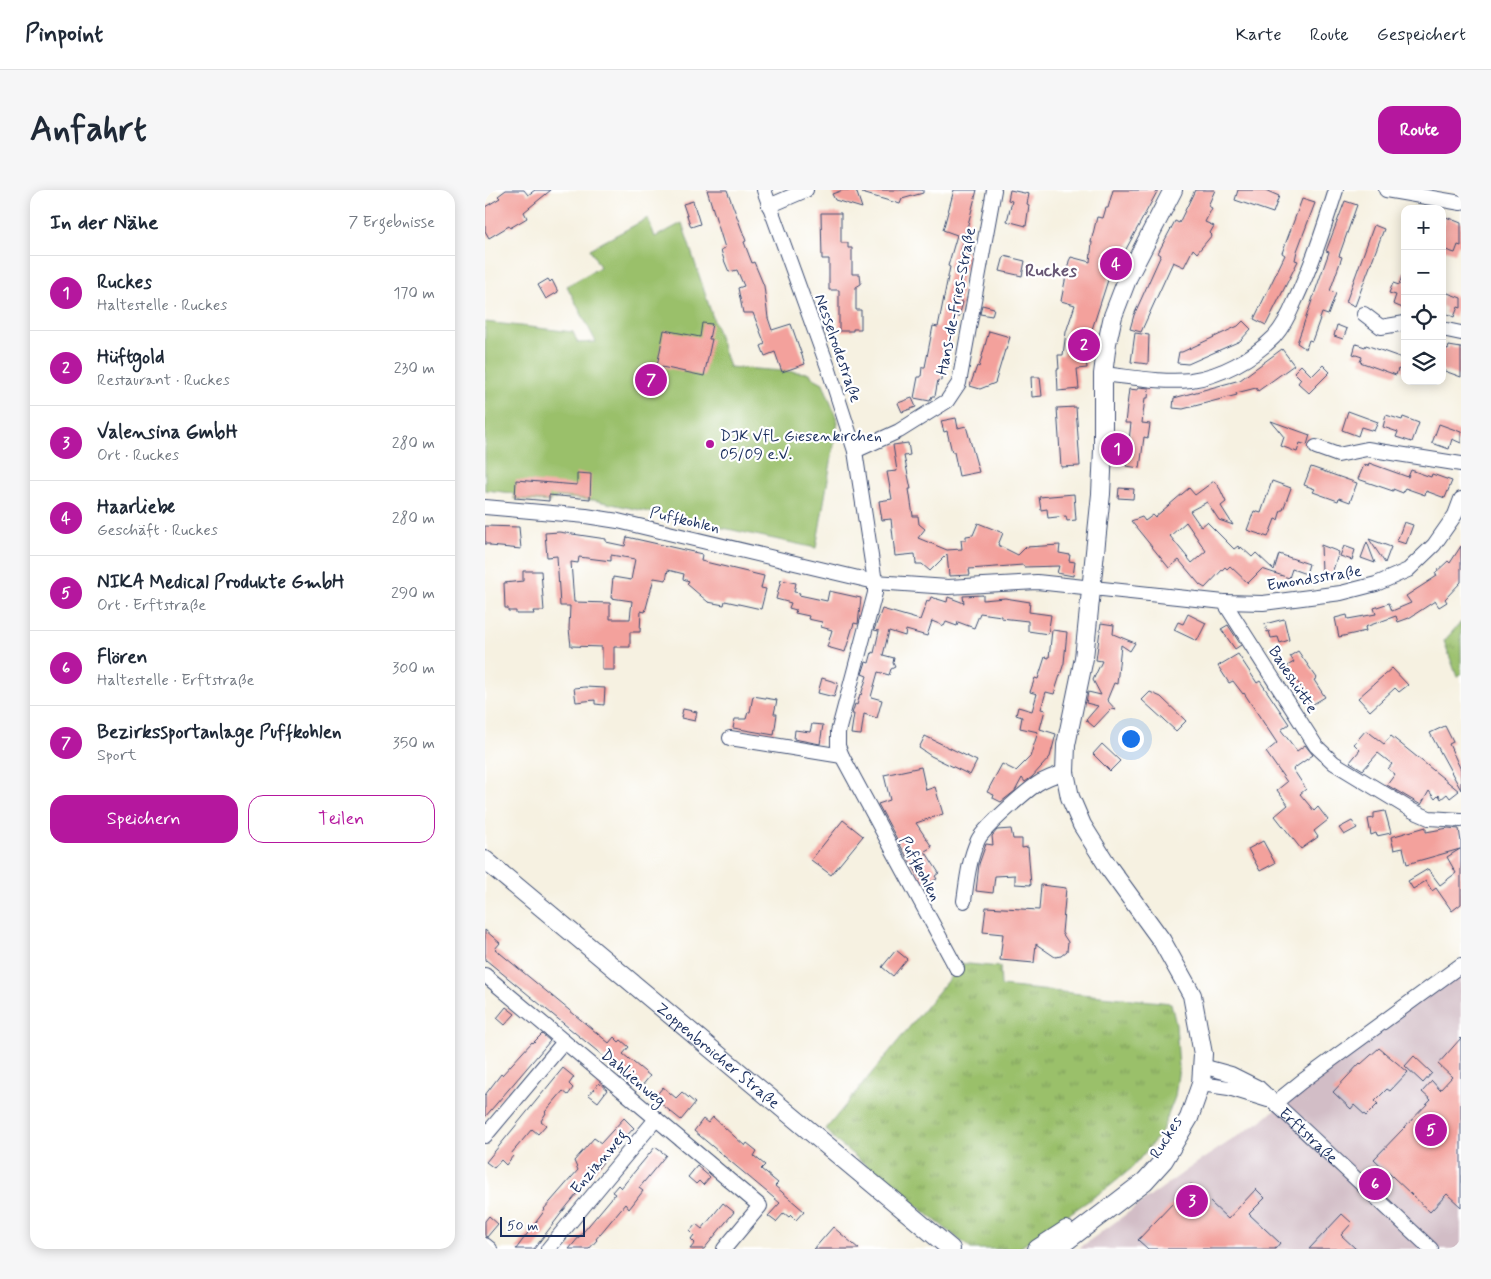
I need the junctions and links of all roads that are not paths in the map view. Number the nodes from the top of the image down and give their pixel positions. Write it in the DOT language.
graph roads {
  1 [pos="764,190"];
  2 [pos="807,190"];
  3 [pos="994,190"];
  4 [pos="1173,190"];
  5 [pos="1336,190"];
  6 [pos="1386,190"];
  7 [pos="1421,193"];
  8 [pos="1461,203"];
  9 [pos="769,206"];
  10 [pos="1364,314"];
  11 [pos="1401,324"];
  12 [pos="1446,330"];
  13 [pos="1461,333"];
  14 [pos="1103,374"];
  15 [pos="1316,447"];
  16 [pos="855,451"];
  17 [pos="1461,464"];
  18 [pos="1461,499"];
  19 [pos="485,507"];
  20 [pos="875,582"];
  21 [pos="1092,588"];
  22 [pos="1224,602"];
  23 [pos="730,738"];
  24 [pos="842,756"];
  25 [pos="1065,772"];
  26 [pos="1461,820"];
  27 [pos="485,860"];
  28 [pos="964,900"];
  29 [pos="1461,965"];
  30 [pos="957,969"];
  31 [pos="485,975"];
  32 [pos="564,1042"];
  33 [pos="1198,1075"];
  34 [pos="1275,1103"];
  35 [pos="657,1119"];
  36 [pos="485,1136"];
  37 [pos="485,1245"];
  38 [pos="490,1249"];
  39 [pos="548,1249"];
  40 [pos="724,1249"];
  41 [pos="951,1249"];
  42 [pos="1037,1249"];
  43 [pos="1056,1249"];
  44 [pos="1431,1249"];
  1 -- 9 [label="street, Nesselrodestraße"];
  2 -- 9 [label="street"];
  3 -- 16 [label="street, Hans-de-Fries-Straße"];
  4 -- 14 [label="main road, Ruckes"];
  5 -- 14 [label="street"];
  6 -- 7 [label="street"];
  7 -- 8 [label="street"];
  9 -- 16 [label="street, Nesselrodestraße"];
  10 -- 11 [label="street"];
  12 -- 13 [label="street"];
  14 -- 21 [label="main road, Ruckes"];
  15 -- 17 [label="street"];
  16 -- 20 [label="street, Nesselrodestraße"];
  18 -- 22 [label="street, Emondsstraße"];
  19 -- 20 [label="street, Puffkohlen"];
  20 -- 21 [label="street, Puffkohlen"];
  20 -- 24 [label="street, Puffkohlen"];
  21 -- 22 [label="street"];
  21 -- 25 [label="main road, Ruckes"];
  22 -- 26 [label="street, Baueshütte"];
  23 -- 24 [label="street"];
  24 -- 30 [label="street, Puffkohlen"];
  25 -- 28 [label="street"];
  25 -- 33 [label="main road, Ruckes"];
  27 -- 41 [label="main road, Zoppenbroicher Straße"];
  29 -- 34 [label="street"];
  31 -- 32 [label="street, Dahlienweg"];
  32 -- 35 [label="street, Dahlienweg"];
  32 -- 36 [label="street"];
  33 -- 34 [label="street, Erftstraße"];
  33 -- 42 [label="main road, Ruckes"];
  33 -- 43 [label="main road, Ruckes"];
  34 -- 44 [label="street, Erftstraße"];
  35 -- 39 [label="street, Enzianweg"];
  35 -- 40 [label="street, Dahlienweg"];
  37 -- 38 [label="street"];
}
